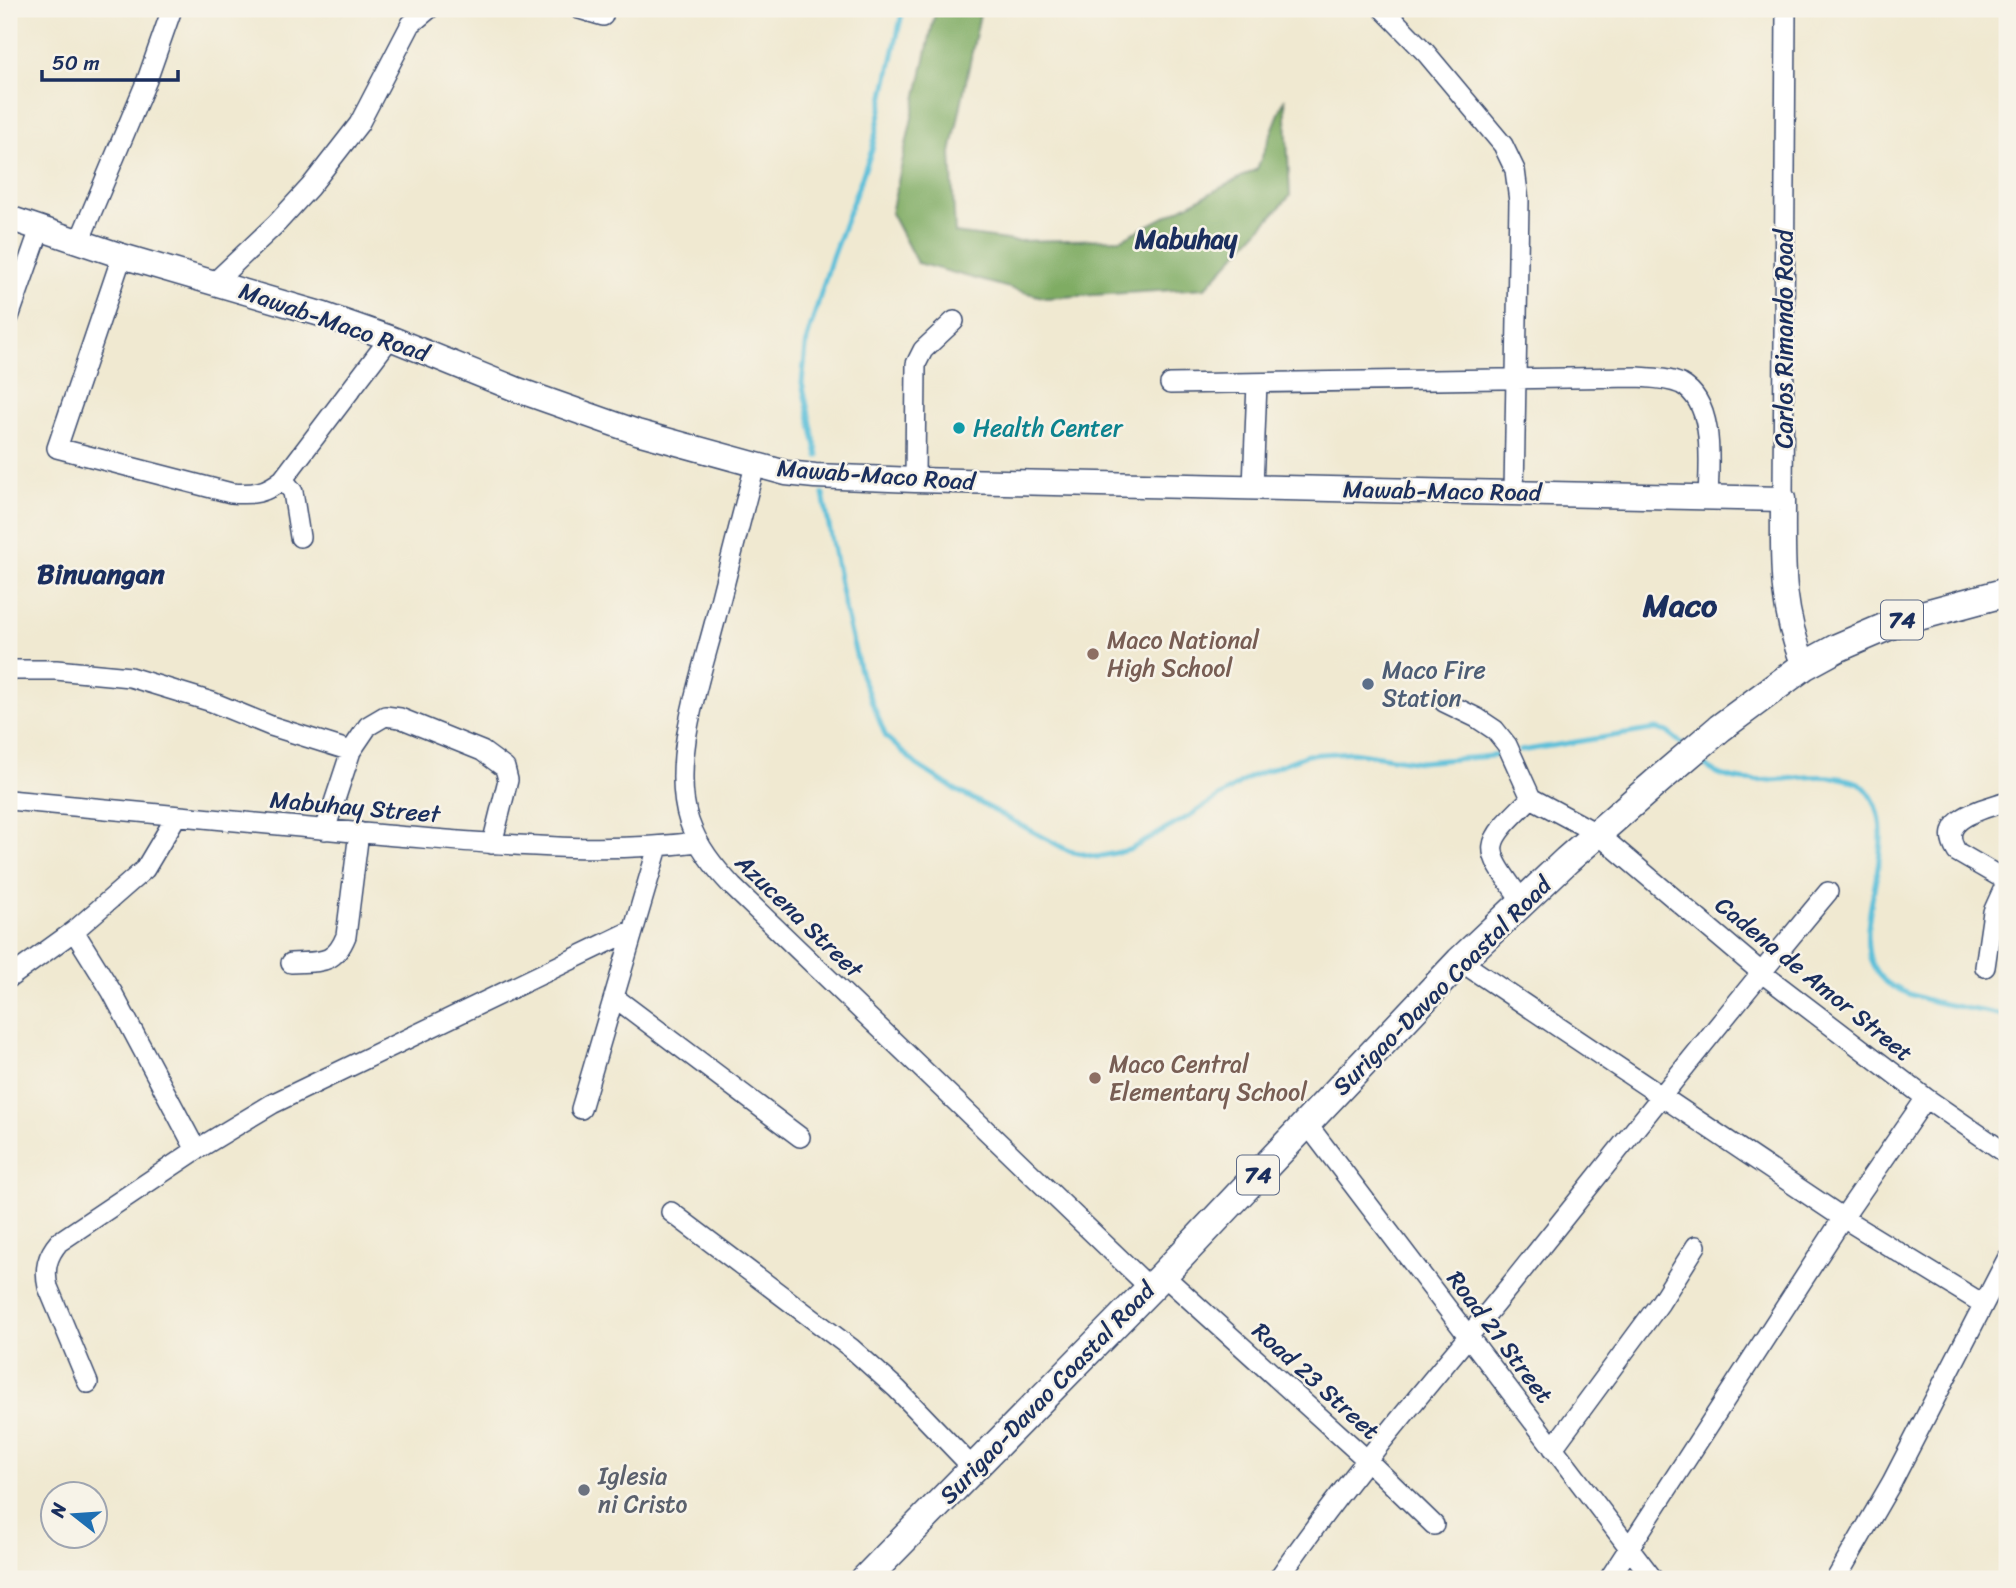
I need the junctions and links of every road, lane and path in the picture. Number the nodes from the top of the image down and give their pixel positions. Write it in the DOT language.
graph roads {
  1 [pos="172,9"];
  2 [pos="429,9"];
  3 [pos="579,9"];
  4 [pos="1383,9"];
  5 [pos="1786,9"];
  6 [pos="603,16"];
  7 [pos="9,218"];
  8 [pos="40,229"];
  9 [pos="79,242"];
  10 [pos="122,256"];
  11 [pos="215,282"];
  12 [pos="9,317"];
  13 [pos="954,321"];
  14 [pos="390,338"];
  15 [pos="1518,380"];
  16 [pos="1258,383"];
  17 [pos="1170,384"];
  18 [pos="755,466"];
  19 [pos="283,479"];
  20 [pos="915,480"];
  21 [pos="1252,487"];
  22 [pos="1514,493"];
  23 [pos="1708,498"];
  24 [pos="1783,499"];
  25 [pos="300,537"];
  26 [pos="2007,592"];
  27 [pos="1804,666"];
  28 [pos="9,670"];
  29 [pos="1444,702"];
  30 [pos="351,751"];
  31 [pos="1531,798"];
  32 [pos="9,800"];
  33 [pos="2007,802"];
  34 [pos="176,817"];
  35 [pos="325,830"];
  36 [pos="359,832"];
  37 [pos="1598,834"];
  38 [pos="698,842"];
  39 [pos="492,844"];
  40 [pos="657,847"];
  41 [pos="2007,881"];
  42 [pos="1828,892"];
  43 [pos="1522,901"];
  44 [pos="633,930"];
  45 [pos="74,931"];
  46 [pos="1460,961"];
  47 [pos="291,963"];
  48 [pos="1985,967"];
  49 [pos="1762,973"];
  50 [pos="9,978"];
  51 [pos="614,997"];
  52 [pos="1662,1097"];
  53 [pos="1926,1098"];
  54 [pos="581,1109"];
  55 [pos="1307,1124"];
  56 [pos="800,1137"];
  57 [pos="196,1150"];
  58 [pos="2007,1154"];
  59 [pos="671,1212"];
  60 [pos="1843,1218"];
  61 [pos="1696,1246"];
  62 [pos="2007,1259"];
  63 [pos="1157,1281"];
  64 [pos="1983,1304"];
  65 [pos="1469,1335"];
  66 [pos="88,1383"];
  67 [pos="1553,1448"];
  68 [pos="1366,1459"];
  69 [pos="973,1468"];
  70 [pos="1434,1525"];
  71 [pos="1629,1549"];
  72 [pos="865,1579"];
  73 [pos="1278,1579"];
  74 [pos="1609,1579"];
  75 [pos="1653,1579"];
  76 [pos="1836,1579"];
  1 -- 9 [label="street"];
  2 -- 11 [label="street"];
  3 -- 6 [label="street"];
  4 -- 15 [label="street"];
  5 -- 24 [label="street, Carlos Rimando Road"];
  7 -- 8 [label="main road, Mawab-Maco Road"];
  8 -- 9 [label="main road, Mawab-Maco Road"];
  8 -- 12 [label="street"];
  9 -- 10 [label="main road, Mawab-Maco Road"];
  10 -- 11 [label="main road, Mawab-Maco Road"];
  10 -- 19 [label="street"];
  11 -- 14 [label="main road, Mawab-Maco Road"];
  13 -- 20 [label="street"];
  14 -- 18 [label="main road, Mawab-Maco Road"];
  14 -- 19 [label="street"];
  15 -- 16 [label="street"];
  15 -- 22 [label="street"];
  15 -- 23 [label="street"];
  16 -- 17 [label="street"];
  16 -- 21 [label="street"];
  18 -- 20 [label="main road, Mawab-Maco Road"];
  18 -- 38 [label="street, Azucena Street"];
  19 -- 25 [label="street"];
  20 -- 21 [label="main road, Mawab-Maco Road"];
  21 -- 22 [label="main road, Mawab-Maco Road"];
  22 -- 23 [label="main road, Mawab-Maco Road"];
  23 -- 24 [label="main road, Mawab-Maco Road"];
  24 -- 27 [label="main road, Carlos Rimando Road"];
  26 -- 27 [label="highway, Surigao-Davao Coastal Road / 74"];
  27 -- 37 [label="highway, Surigao-Davao Coastal Road / 74"];
  28 -- 30 [label="street"];
  29 -- 31 [label="street"];
  30 -- 35 [label="street"];
  30 -- 39 [label="street"];
  31 -- 37 [label="street, Cadena de Amor Street"];
  31 -- 43 [label="street"];
  32 -- 34 [label="street, Mabuhay Street"];
  33 -- 41 [label="street"];
  34 -- 35 [label="street, Mabuhay Street"];
  34 -- 45 [label="street"];
  35 -- 36 [label="street, Mabuhay Street"];
  36 -- 39 [label="street, Mabuhay Street"];
  36 -- 47 [label="street"];
  37 -- 43 [label="highway, Surigao-Davao Coastal Road / 74"];
  37 -- 49 [label="street, Cadena de Amor Street"];
  38 -- 40 [label="street, Mabuhay Street"];
  38 -- 63 [label="street, Azucena Street"];
  39 -- 40 [label="street, Mabuhay Street"];
  40 -- 44 [label="street"];
  41 -- 48 [label="street"];
  42 -- 49 [label="street"];
  43 -- 46 [label="highway, Surigao-Davao Coastal Road / 74"];
  44 -- 51 [label="street"];
  44 -- 57 [label="street"];
  45 -- 50 [label="street"];
  45 -- 57 [label="street"];
  46 -- 52 [label="street"];
  46 -- 55 [label="highway, Surigao-Davao Coastal Road / 74"];
  49 -- 52 [label="street"];
  49 -- 53 [label="street, Cadena de Amor Street"];
  51 -- 54 [label="street"];
  51 -- 56 [label="street"];
  52 -- 60 [label="street"];
  52 -- 65 [label="street"];
  53 -- 58 [label="street, Cadena de Amor Street"];
  53 -- 60 [label="street"];
  55 -- 63 [label="highway, Surigao-Davao Coastal Road / 74"];
  55 -- 65 [label="street, Road 21 Street"];
  57 -- 66 [label="street"];
  59 -- 69 [label="street"];
  60 -- 64 [label="street"];
  60 -- 71 [label="street"];
  61 -- 67 [label="street"];
  62 -- 64 [label="street"];
  63 -- 68 [label="street, Road 23 Street"];
  63 -- 69 [label="highway, Surigao-Davao Coastal Road / 74"];
  64 -- 76 [label="street"];
  65 -- 67 [label="street, Road 21 Street"];
  65 -- 68 [label="street"];
  67 -- 71 [label="street, Road 21 Street"];
  68 -- 70 [label="street, Road 23 Street"];
  68 -- 73 [label="street"];
  69 -- 72 [label="highway, Surigao-Davao Coastal Road / 74"];
  71 -- 74 [label="street"];
  71 -- 75 [label="street, Road 21 Street"];
}
